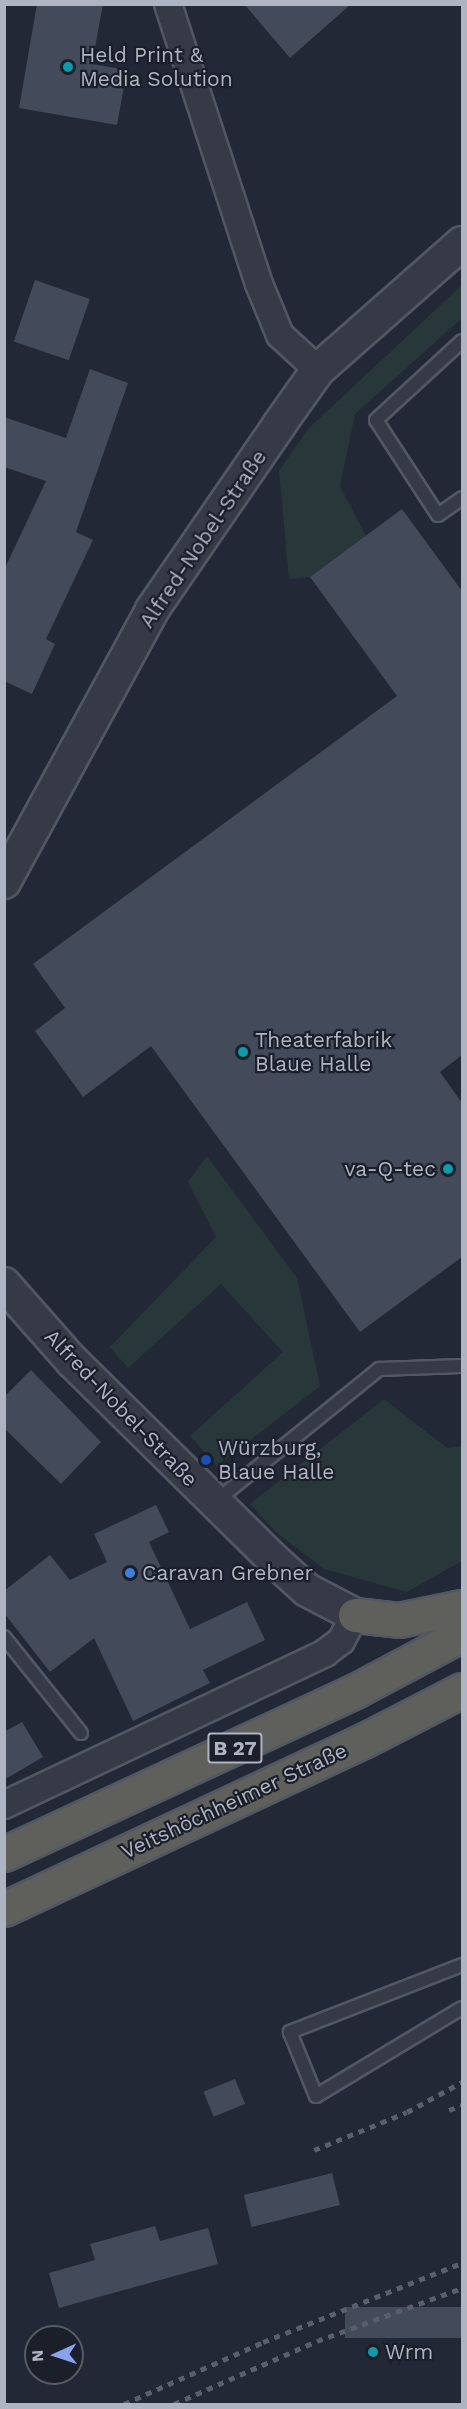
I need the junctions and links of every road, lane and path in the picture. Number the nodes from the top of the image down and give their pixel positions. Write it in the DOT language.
graph roads {
  1 [pos="168,4"];
  2 [pos="462,243"];
  3 [pos="462,341"];
  4 [pos="318,370"];
  5 [pos="462,498"];
  6 [pos="4,882"];
  7 [pos="4,1284"];
  8 [pos="462,1366"];
  9 [pos="215,1502"];
  10 [pos="462,1607"];
  11 [pos="355,1615"];
  12 [pos="462,1634"];
  13 [pos="4,1637"];
  14 [pos="462,1690"];
  15 [pos="81,1733"];
  16 [pos="4,1805"];
  17 [pos="4,1854"];
  18 [pos="4,1909"];
  19 [pos="462,1965"];
  20 [pos="462,2008"];
  1 -- 4 [label="street"];
  2 -- 4 [label="street, Alfred-Nobel-Straße"];
  3 -- 5 [label="lane"];
  4 -- 6 [label="street, Alfred-Nobel-Straße"];
  7 -- 9 [label="street, Alfred-Nobel-Straße"];
  8 -- 9 [label="lane"];
  9 -- 11 [label="street, Alfred-Nobel-Straße"];
  10 -- 11 [label="highway"];
  11 -- 16 [label="street"];
  12 -- 17 [label="highway, B 27"];
  13 -- 15 [label="lane"];
  14 -- 18 [label="highway, Veitshöchheimer Straße / B 27"];
  19 -- 20 [label="lane"];
}
